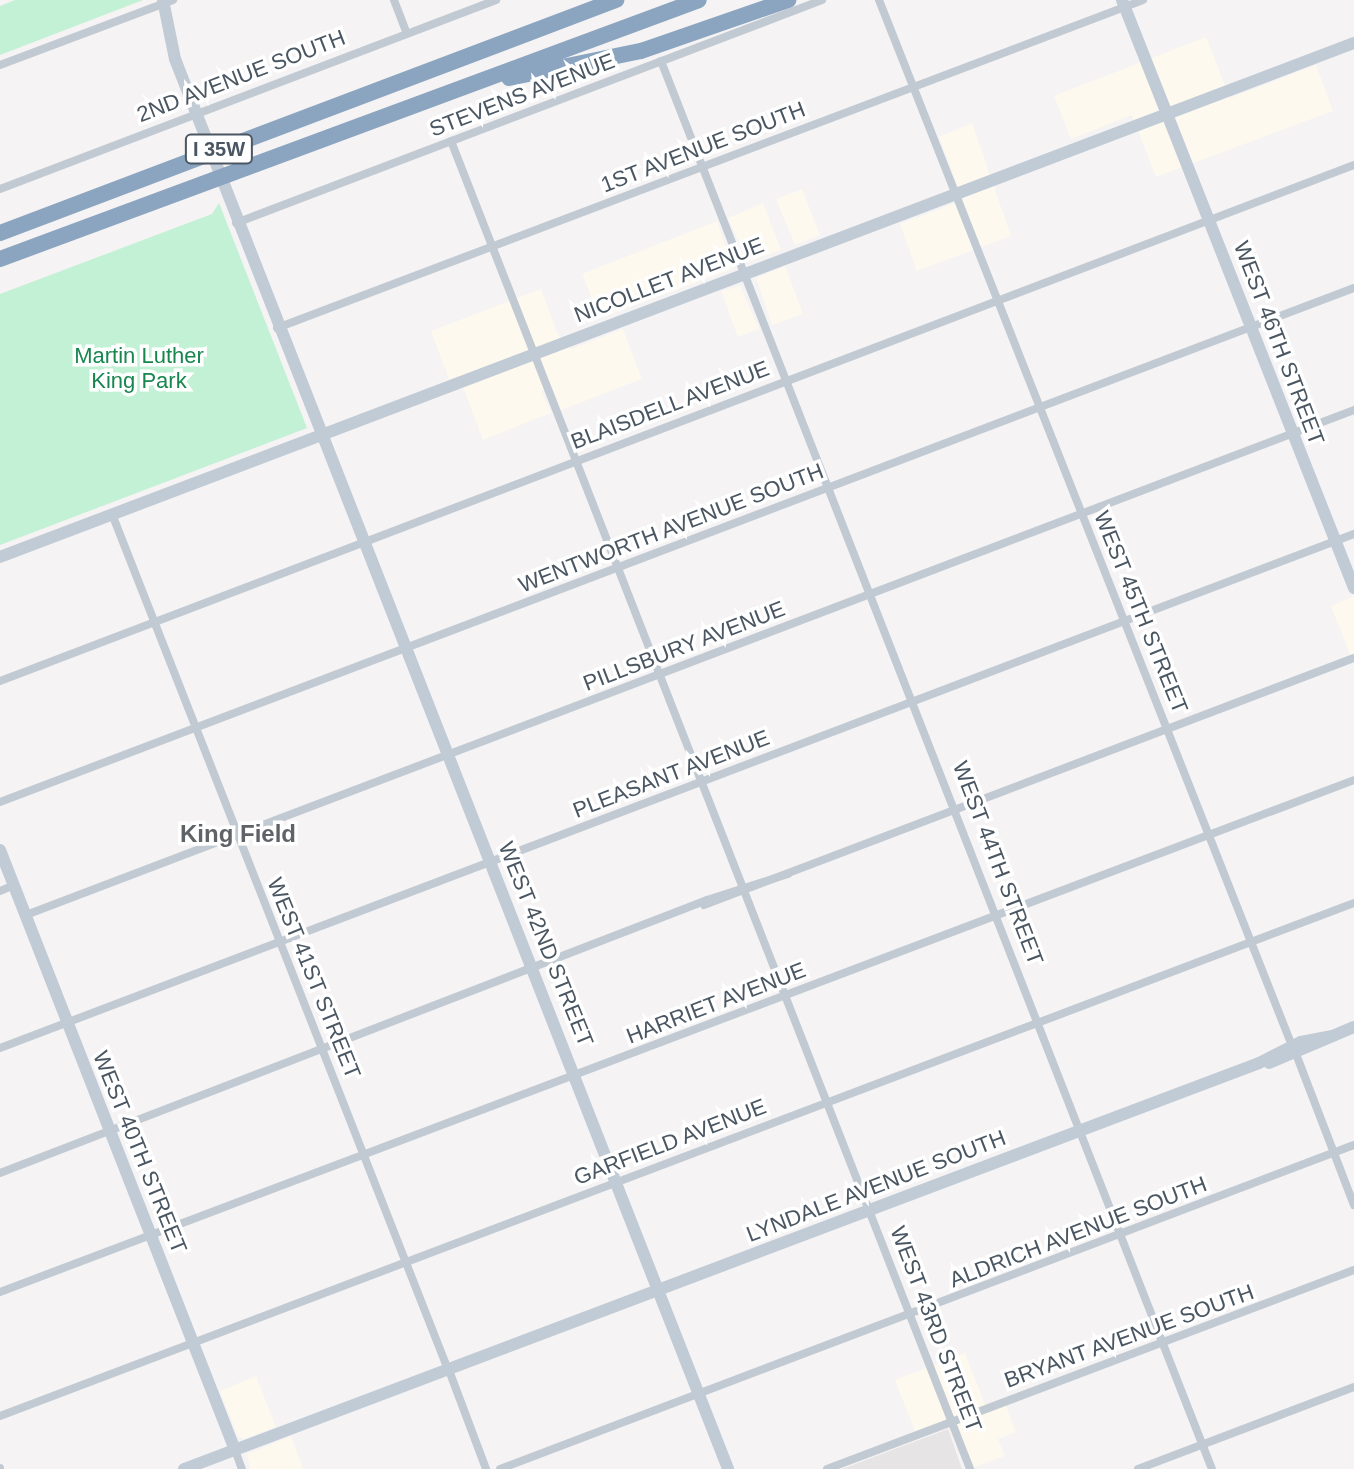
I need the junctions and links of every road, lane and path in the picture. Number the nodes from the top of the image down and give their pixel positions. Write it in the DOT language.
graph roads {
  1 [pos="394,0"];
  2 [pos="496,0"];
  3 [pos="590,0"];
  4 [pos="616,0"];
  5 [pos="698,0"];
  6 [pos="788,0"];
  7 [pos="822,0"];
  8 [pos="879,0"];
  9 [pos="1143,0"];
  10 [pos="166,1"];
  11 [pos="1123,3"];
  12 [pos="550,23"];
  13 [pos="407,34"];
  14 [pos="1354,43"];
  15 [pos="661,61"];
  16 [pos="0,65"];
  17 [pos="913,87"];
  18 [pos="457,89"];
  19 [pos="196,112"];
  20 [pos="1167,112"];
  21 [pos="451,141"];
  22 [pos="1354,165"];
  23 [pos="703,166"];
  24 [pos="0,189"];
  25 [pos="956,193"];
  26 [pos="1210,220"];
  27 [pos="238,222"];
  28 [pos="0,233"];
  29 [pos="492,247"];
  30 [pos="0,259"];
  31 [pos="745,272"];
  32 [pos="1354,288"];
  33 [pos="998,299"];
  34 [pos="280,327"];
  35 [pos="1252,327"];
  36 [pos="533,353"];
  37 [pos="788,379"];
  38 [pos="1040,406"];
  39 [pos="1354,410"];
  40 [pos="323,434"];
  41 [pos="1293,434"];
  42 [pos="576,460"];
  43 [pos="831,486"];
  44 [pos="112,514"];
  45 [pos="1083,514"];
  46 [pos="1354,534"];
  47 [pos="366,541"];
  48 [pos="1336,541"];
  49 [pos="0,557"];
  50 [pos="618,567"];
  51 [pos="1354,588"];
  52 [pos="873,594"];
  53 [pos="1125,620"];
  54 [pos="154,621"];
  55 [pos="410,649"];
  56 [pos="1354,658"];
  57 [pos="660,674"];
  58 [pos="0,681"];
  59 [pos="915,701"];
  60 [pos="196,728"];
  61 [pos="1168,729"];
  62 [pos="449,756"];
  63 [pos="1354,780"];
  64 [pos="703,781"];
  65 [pos="0,802"];
  66 [pos="957,808"];
  67 [pos="1209,833"];
  68 [pos="238,835"];
  69 [pos="0,850"];
  70 [pos="492,862"];
  71 [pos="14,885"];
  72 [pos="745,889"];
  73 [pos="0,891"];
  74 [pos="1354,903"];
  75 [pos="999,914"];
  76 [pos="26,915"];
  77 [pos="280,942"];
  78 [pos="1252,942"];
  79 [pos="534,969"];
  80 [pos="787,995"];
  81 [pos="68,1022"];
  82 [pos="1041,1022"];
  83 [pos="1354,1027"];
  84 [pos="0,1048"];
  85 [pos="322,1048"];
  86 [pos="1294,1050"];
  87 [pos="576,1075"];
  88 [pos="829,1101"];
  89 [pos="1083,1129"];
  90 [pos="110,1131"];
  91 [pos="1354,1145"];
  92 [pos="1334,1153"];
  93 [pos="364,1154"];
  94 [pos="0,1173"];
  95 [pos="618,1182"];
  96 [pos="1354,1205"];
  97 [pos="871,1209"];
  98 [pos="1123,1234"];
  99 [pos="151,1236"];
  100 [pos="406,1261"];
  101 [pos="1354,1270"];
  102 [pos="660,1289"];
  103 [pos="0,1292"];
  104 [pos="911,1314"];
  105 [pos="1164,1340"];
  106 [pos="193,1343"];
  107 [pos="448,1370"];
  108 [pos="1354,1387"];
  109 [pos="700,1394"];
  110 [pos="0,1416"];
  111 [pos="951,1421"];
  112 [pos="1203,1445"];
  113 [pos="235,1450"];
  114 [pos="184,1469"];
  115 [pos="242,1469"];
  116 [pos="486,1469"];
  117 [pos="500,1469"];
  118 [pos="728,1469"];
  119 [pos="827,1469"];
  120 [pos="970,1469"];
  121 [pos="1138,1469"];
  122 [pos="1212,1469"];
  1 -- 13 [label="street"];
  2 -- 13 [label="street, 2ND AVENUE SOUTH"];
  3 -- 12 [label="highway"];
  4 -- 12 [label="highway, I 35W"];
  5 -- 18 [label="highway, I 35W"];
  6 -- 18 [label="highway"];
  7 -- 15 [label="street, STEVENS AVENUE"];
  8 -- 17 [label="street, WEST 45TH STREET"];
  9 -- 11 [label="street, 1ST AVENUE SOUTH"];
  10 -- 16 [label="street"];
  10 -- 19 [label="main road, WEST 42ND STREET"];
  11 -- 17 [label="street, 1ST AVENUE SOUTH"];
  11 -- 20 [label="main road, WEST 46TH STREET"];
  12 -- 28 [label="highway, I 35W"];
  13 -- 19 [label="street, 2ND AVENUE SOUTH"];
  14 -- 20 [label="main road, NICOLLET AVENUE"];
  15 -- 21 [label="street, STEVENS AVENUE"];
  15 -- 23 [label="street, WEST 44TH STREET"];
  17 -- 23 [label="street, 1ST AVENUE SOUTH"];
  17 -- 25 [label="street, WEST 45TH STREET"];
  18 -- 30 [label="highway, I 35W"];
  19 -- 24 [label="street, 2ND AVENUE SOUTH"];
  19 -- 27 [label="main road, WEST 42ND STREET"];
  20 -- 25 [label="main road, NICOLLET AVENUE"];
  20 -- 26 [label="main road, WEST 46TH STREET"];
  21 -- 27 [label="street, STEVENS AVENUE"];
  21 -- 29 [label="street, WEST 43RD STREET"];
  22 -- 26 [label="street, BLAISDELL AVENUE"];
  23 -- 29 [label="street, 1ST AVENUE SOUTH"];
  23 -- 31 [label="street, WEST 44TH STREET"];
  25 -- 31 [label="main road, NICOLLET AVENUE"];
  25 -- 33 [label="street, WEST 45TH STREET"];
  26 -- 33 [label="street, BLAISDELL AVENUE"];
  26 -- 35 [label="main road, WEST 46TH STREET"];
  27 -- 34 [label="main road, WEST 42ND STREET"];
  29 -- 34 [label="street, 1ST AVENUE SOUTH"];
  29 -- 36 [label="street, WEST 43RD STREET"];
  31 -- 36 [label="main road, NICOLLET AVENUE"];
  31 -- 37 [label="street, WEST 44TH STREET"];
  32 -- 35 [label="street, WENTWORTH AVENUE SOUTH"];
  33 -- 37 [label="street, BLAISDELL AVENUE"];
  33 -- 38 [label="street, WEST 45TH STREET"];
  34 -- 40 [label="main road, WEST 42ND STREET"];
  35 -- 38 [label="street, WENTWORTH AVENUE SOUTH"];
  35 -- 41 [label="main road, WEST 46TH STREET"];
  36 -- 40 [label="main road, NICOLLET AVENUE"];
  36 -- 42 [label="street, WEST 43RD STREET"];
  37 -- 42 [label="street, BLAISDELL AVENUE"];
  37 -- 43 [label="street, WEST 44TH STREET"];
  38 -- 43 [label="street, WENTWORTH AVENUE SOUTH"];
  38 -- 45 [label="street, WEST 45TH STREET"];
  39 -- 41 [label="street, PILLSBURY AVENUE"];
  40 -- 44 [label="main road, NICOLLET AVENUE"];
  40 -- 47 [label="main road, WEST 42ND STREET"];
  41 -- 45 [label="street, PILLSBURY AVENUE"];
  41 -- 48 [label="main road, WEST 46TH STREET"];
  42 -- 47 [label="street, BLAISDELL AVENUE"];
  42 -- 50 [label="street, WEST 43RD STREET"];
  43 -- 50 [label="street, WENTWORTH AVENUE SOUTH"];
  43 -- 52 [label="street, WEST 44TH STREET"];
  44 -- 49 [label="main road, NICOLLET AVENUE"];
  44 -- 54 [label="street, WEST 41ST STREET"];
  45 -- 52 [label="street, PILLSBURY AVENUE"];
  45 -- 53 [label="street, WEST 45TH STREET"];
  46 -- 48 [label="street, PLEASANT AVENUE"];
  47 -- 54 [label="street, BLAISDELL AVENUE"];
  47 -- 55 [label="main road, WEST 42ND STREET"];
  48 -- 51 [label="main road, WEST 46TH STREET"];
  48 -- 53 [label="street, PLEASANT AVENUE"];
  50 -- 55 [label="street, WENTWORTH AVENUE SOUTH"];
  50 -- 57 [label="street, WEST 43RD STREET"];
  52 -- 57 [label="street, PILLSBURY AVENUE"];
  52 -- 59 [label="street, WEST 44TH STREET"];
  53 -- 59 [label="street, PLEASANT AVENUE"];
  53 -- 61 [label="street, WEST 45TH STREET"];
  54 -- 58 [label="street, BLAISDELL AVENUE"];
  54 -- 60 [label="street, WEST 41ST STREET"];
  55 -- 60 [label="street, WENTWORTH AVENUE SOUTH"];
  55 -- 62 [label="main road, WEST 42ND STREET"];
  56 -- 61 [label="street"];
  57 -- 62 [label="street, PILLSBURY AVENUE"];
  57 -- 64 [label="street, WEST 43RD STREET"];
  59 -- 64 [label="street, PLEASANT AVENUE"];
  59 -- 66 [label="street, WEST 44TH STREET"];
  60 -- 65 [label="street, WENTWORTH AVENUE SOUTH"];
  60 -- 68 [label="street, WEST 41ST STREET"];
  61 -- 66 [label="street"];
  61 -- 67 [label="street, WEST 45TH STREET"];
  62 -- 68 [label="street, PILLSBURY AVENUE"];
  62 -- 70 [label="main road, WEST 42ND STREET"];
  63 -- 67 [label="street, HARRIET AVENUE"];
  64 -- 70 [label="street, PLEASANT AVENUE"];
  64 -- 72 [label="street, WEST 43RD STREET"];
  66 -- 72 [label="street"];
  66 -- 75 [label="street, WEST 44TH STREET"];
  67 -- 75 [label="street, HARRIET AVENUE"];
  67 -- 78 [label="street, WEST 45TH STREET"];
  68 -- 76 [label="street, PILLSBURY AVENUE"];
  68 -- 77 [label="street, WEST 41ST STREET"];
  69 -- 71 [label="main road, WEST 40TH STREET"];
  70 -- 77 [label="street, PLEASANT AVENUE"];
  70 -- 79 [label="main road, WEST 42ND STREET"];
  71 -- 73 [label="street"];
  71 -- 76 [label="main road, WEST 40TH STREET"];
  72 -- 79 [label="street"];
  72 -- 80 [label="street, WEST 43RD STREET"];
  74 -- 78 [label="street, GARFIELD AVENUE"];
  75 -- 80 [label="street, HARRIET AVENUE"];
  75 -- 82 [label="street, WEST 44TH STREET"];
  76 -- 81 [label="main road, WEST 40TH STREET"];
  77 -- 81 [label="street, PLEASANT AVENUE"];
  77 -- 85 [label="street, WEST 41ST STREET"];
  78 -- 82 [label="street, GARFIELD AVENUE"];
  78 -- 86 [label="street, WEST 45TH STREET"];
  79 -- 85 [label="street"];
  79 -- 87 [label="main road, WEST 42ND STREET"];
  80 -- 87 [label="street, HARRIET AVENUE"];
  80 -- 88 [label="street, WEST 43RD STREET"];
  81 -- 84 [label="street, PLEASANT AVENUE"];
  81 -- 90 [label="main road, WEST 40TH STREET"];
  82 -- 88 [label="street, GARFIELD AVENUE"];
  82 -- 89 [label="street, WEST 44TH STREET"];
  83 -- 86 [label="main road, LYNDALE AVENUE SOUTH"];
  85 -- 90 [label="street"];
  85 -- 93 [label="street, WEST 41ST STREET"];
  86 -- 89 [label="main road, LYNDALE AVENUE SOUTH"];
  86 -- 92 [label="street, WEST 45TH STREET"];
  87 -- 93 [label="street, HARRIET AVENUE"];
  87 -- 95 [label="main road, WEST 42ND STREET"];
  88 -- 95 [label="street, GARFIELD AVENUE"];
  88 -- 97 [label="street, WEST 43RD STREET"];
  89 -- 97 [label="main road, LYNDALE AVENUE SOUTH"];
  89 -- 98 [label="street, WEST 44TH STREET"];
  90 -- 94 [label="street"];
  90 -- 99 [label="main road, WEST 40TH STREET"];
  91 -- 92 [label="street, ALDRICH AVENUE SOUTH"];
  92 -- 96 [label="street, WEST 45TH STREET"];
  92 -- 98 [label="street, ALDRICH AVENUE SOUTH"];
  93 -- 99 [label="street, HARRIET AVENUE"];
  93 -- 100 [label="street, WEST 41ST STREET"];
  95 -- 100 [label="street, GARFIELD AVENUE"];
  95 -- 102 [label="main road, WEST 42ND STREET"];
  97 -- 102 [label="main road, LYNDALE AVENUE SOUTH"];
  97 -- 104 [label="street, WEST 43RD STREET"];
  98 -- 104 [label="street, ALDRICH AVENUE SOUTH"];
  98 -- 105 [label="street, WEST 44TH STREET"];
  99 -- 103 [label="street, HARRIET AVENUE"];
  99 -- 106 [label="main road, WEST 40TH STREET"];
  100 -- 106 [label="street, GARFIELD AVENUE"];
  100 -- 107 [label="street, WEST 41ST STREET"];
  101 -- 105 [label="street, BRYANT AVENUE SOUTH"];
  102 -- 107 [label="main road, LYNDALE AVENUE SOUTH"];
  102 -- 109 [label="main road, WEST 42ND STREET"];
  104 -- 109 [label="street, ALDRICH AVENUE SOUTH"];
  104 -- 111 [label="street, WEST 43RD STREET"];
  105 -- 111 [label="street, BRYANT AVENUE SOUTH"];
  105 -- 112 [label="street, WEST 44TH STREET"];
  106 -- 110 [label="street, GARFIELD AVENUE"];
  106 -- 113 [label="main road, WEST 40TH STREET"];
  107 -- 113 [label="main road, LYNDALE AVENUE SOUTH"];
  107 -- 116 [label="street, WEST 41ST STREET"];
  108 -- 112 [label="street"];
  109 -- 117 [label="street, ALDRICH AVENUE SOUTH"];
  109 -- 118 [label="main road, WEST 42ND STREET"];
  111 -- 119 [label="street, BRYANT AVENUE SOUTH"];
  111 -- 120 [label="street, WEST 43RD STREET"];
  112 -- 121 [label="street"];
  112 -- 122 [label="street, WEST 44TH STREET"];
  113 -- 114 [label="main road, LYNDALE AVENUE SOUTH"];
  113 -- 115 [label="street, WEST 40TH STREET"];
}
